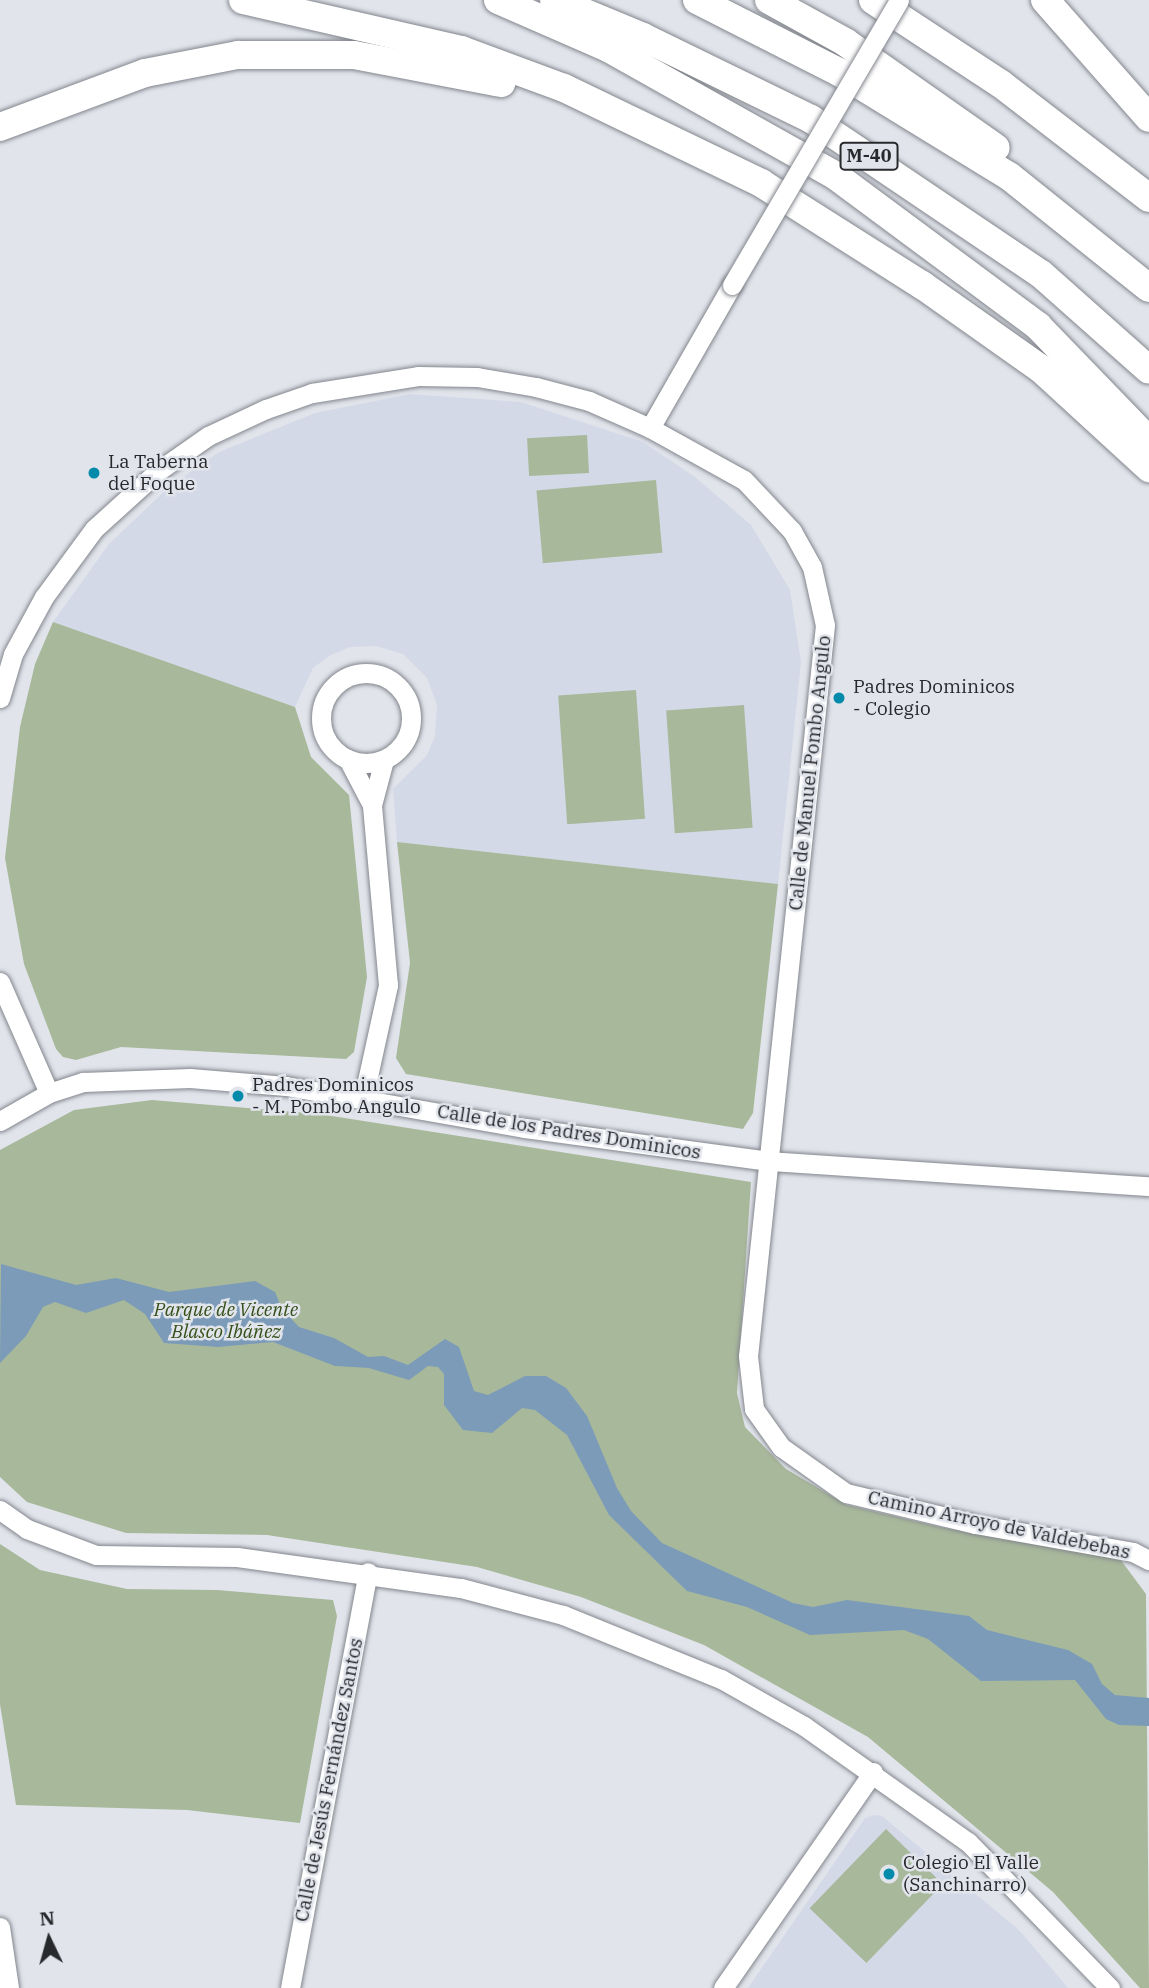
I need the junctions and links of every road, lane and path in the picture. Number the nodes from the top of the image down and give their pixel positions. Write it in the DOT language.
graph roads {
  1 [pos="243,0"];
  2 [pos="498,0"];
  3 [pos="554,0"];
  4 [pos="697,0"];
  5 [pos="769,0"];
  6 [pos="873,0"];
  7 [pos="899,0"];
  8 [pos="1045,0"];
  9 [pos="1149,118"];
  10 [pos="0,127"];
  11 [pos="664,134"];
  12 [pos="1009,176"];
  13 [pos="1149,198"];
  14 [pos="1149,288"];
  15 [pos="1149,370"];
  16 [pos="650,428"];
  17 [pos="1149,441"];
  18 [pos="1149,468"];
  19 [pos="0,698"];
  20 [pos="348,759"];
  21 [pos="384,760"];
  22 [pos="372,805"];
  23 [pos="0,982"];
  24 [pos="49,1093"];
  25 [pos="363,1099"];
  26 [pos="0,1121"];
  27 [pos="769,1161"];
  28 [pos="1149,1186"];
  29 [pos="0,1510"];
  30 [pos="1149,1560"];
  31 [pos="368,1572"];
  32 [pos="873,1772"];
  33 [pos="0,1927"];
  34 [pos="9,1988"];
  35 [pos="290,1988"];
  36 [pos="723,1988"];
  37 [pos="1110,1988"];
  1 -- 11 [label="highway"];
  2 -- 17 [label="highway"];
  3 -- 15 [label="highway, M-40"];
  4 -- 12 [label="highway, M-40"];
  5 -- 12 [label="highway"];
  6 -- 13 [label="highway"];
  7 -- 16 [label="street, bridge"];
  8 -- 9 [label="highway"];
  10 -- 11 [label="highway"];
  11 -- 18 [label="highway"];
  12 -- 14 [label="highway, M-40"];
  16 -- 19 [label="street, Calle de Manuel Pombo Angulo"];
  16 -- 27 [label="street, Calle de Manuel Pombo Angulo"];
  20 -- 21 [label="street"];
  20 -- 21 [label="street"];
  20 -- 22 [label="street"];
  21 -- 22 [label="street"];
  22 -- 25 [label="street"];
  23 -- 24 [label="street"];
  24 -- 25 [label="street, Calle de los Padres Dominicos"];
  24 -- 26 [label="street, Calle de los Padres Dominicos"];
  25 -- 27 [label="street, Calle de los Padres Dominicos"];
  27 -- 28 [label="street, Calle de los Padres Dominicos"];
  27 -- 30 [label="street, Camino Arroyo de Valdebebas"];
  29 -- 31 [label="street"];
  31 -- 32 [label="street"];
  31 -- 35 [label="street, Calle de Jesús Fernández Santos"];
  32 -- 36 [label="street"];
  32 -- 37 [label="street"];
  33 -- 34 [label="street"];
}
